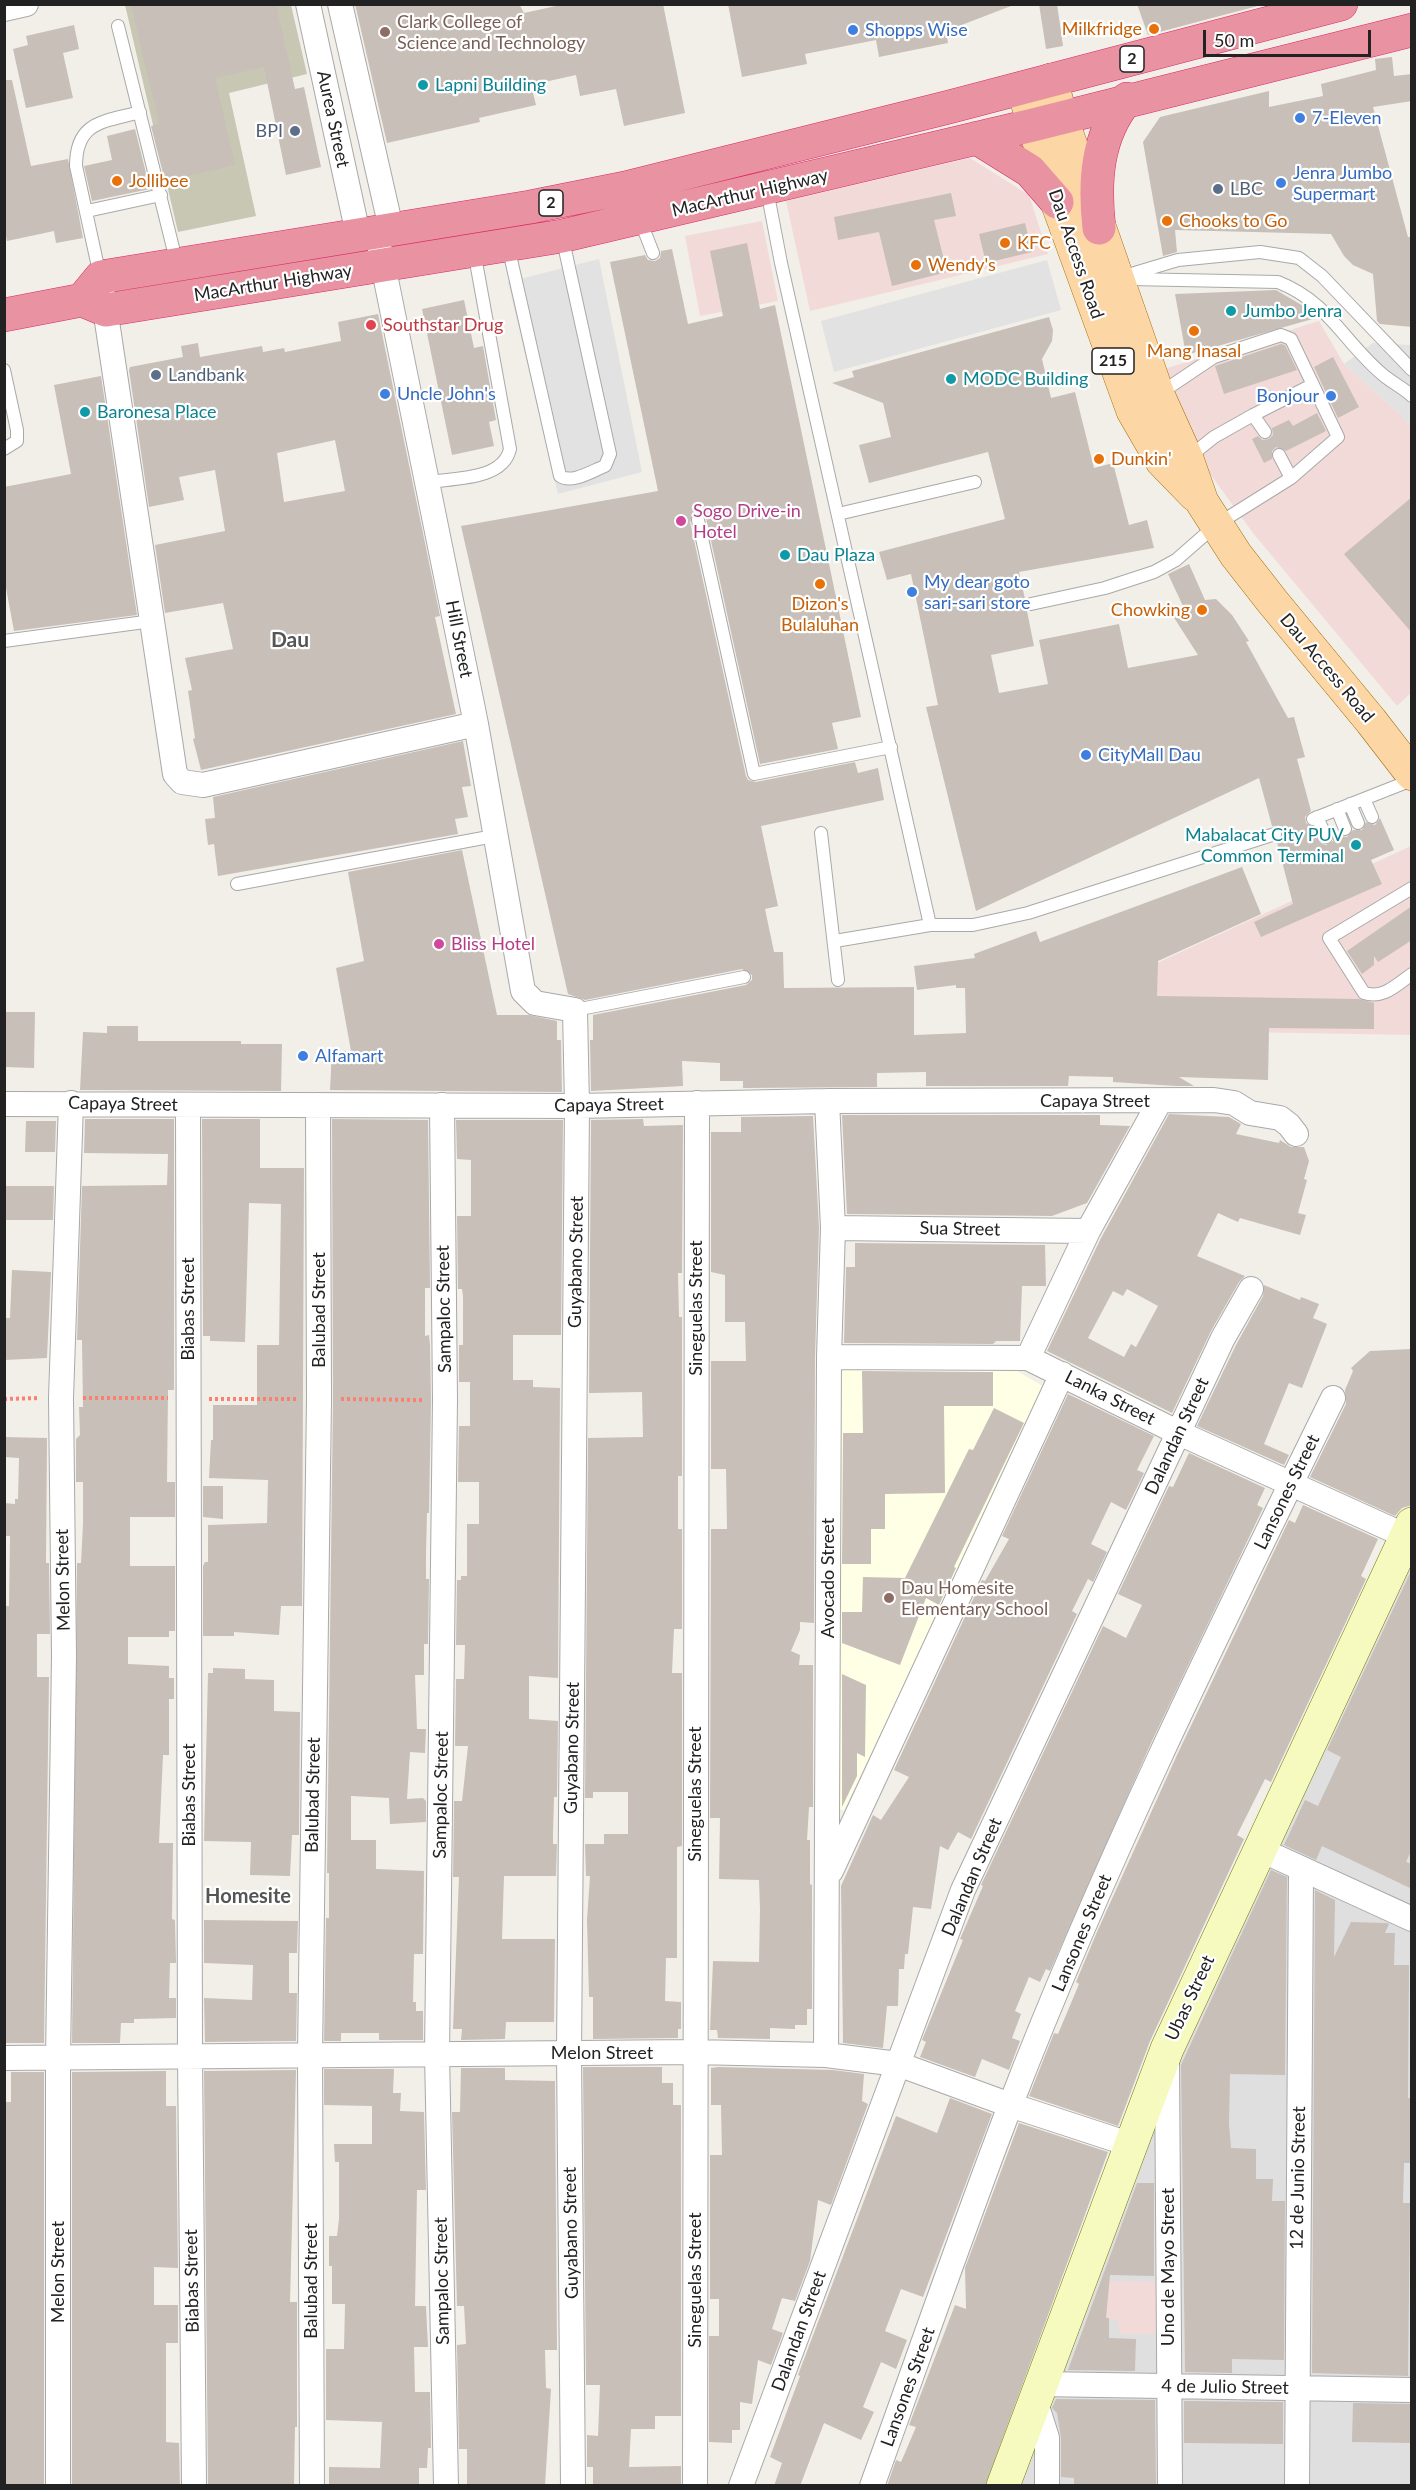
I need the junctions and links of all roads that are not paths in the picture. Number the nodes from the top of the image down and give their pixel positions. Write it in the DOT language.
graph roads {
  1 [pos="26,4"];
  2 [pos="308,4"];
  3 [pos="340,4"];
  4 [pos="1341,4"];
  5 [pos="4,9"];
  6 [pos="118,26"];
  7 [pos="1412,30"];
  8 [pos="1037,84"];
  9 [pos="1127,99"];
  10 [pos="140,112"];
  11 [pos="1047,121"];
  12 [pos="977,138"];
  13 [pos="767,189"];
  14 [pos="161,195"];
  15 [pos="1057,202"];
  16 [pos="87,211"];
  17 [pos="640,219"];
  18 [pos="1099,228"];
  19 [pos="375,231"];
  20 [pos="562,236"];
  21 [pos="507,245"];
  22 [pos="474,250"];
  23 [pos="653,253"];
  24 [pos="177,265"];
  25 [pos="384,265"];
  26 [pos="1117,279"];
  27 [pos="96,296"];
  28 [pos="1353,310"];
  29 [pos="4,315"];
  30 [pos="1336,324"];
  31 [pos="4,370"];
  32 [pos="1411,370"];
  33 [pos="1399,384"];
  34 [pos="1312,385"];
  35 [pos="1412,396"];
  36 [pos="1145,403"];
  37 [pos="1253,415"];
  38 [pos="1265,432"];
  39 [pos="4,449"];
  40 [pos="1279,455"];
  41 [pos="1178,464"];
  42 [pos="1291,478"];
  43 [pos="429,482"];
  44 [pos="975,482"];
  45 [pos="838,514"];
  46 [pos="1209,514"];
  47 [pos="698,520"];
  48 [pos="1031,604"];
  49 [pos="152,621"];
  50 [pos="4,641"];
  51 [pos="476,724"];
  52 [pos="891,747"];
  53 [pos="1412,774"];
  54 [pos="1412,780"];
  55 [pos="1337,809"];
  56 [pos="1349,827"];
  57 [pos="821,833"];
  58 [pos="1275,834"];
  59 [pos="494,836"];
  60 [pos="237,884"];
  61 [pos="1412,888"];
  62 [pos="930,925"];
  63 [pos="835,941"];
  64 [pos="1412,974"];
  65 [pos="744,977"];
  66 [pos="838,980"];
  67 [pos="575,1010"];
  68 [pos="827,1101"];
  69 [pos="1160,1101"];
  70 [pos="71,1103"];
  71 [pos="697,1103"];
  72 [pos="4,1104"];
  73 [pos="188,1105"];
  74 [pos="442,1105"];
  75 [pos="318,1106"];
  76 [pos="578,1106"];
  77 [pos="1296,1134"];
  78 [pos="833,1228"];
  79 [pos="1088,1231"];
  80 [pos="1251,1288"];
  81 [pos="829,1357"];
  82 [pos="1028,1358"];
  83 [pos="1062,1374"];
  84 [pos="1332,1398"];
  85 [pos="1179,1433"];
  86 [pos="1290,1485"];
  87 [pos="1409,1530"];
  88 [pos="1259,1849"];
  89 [pos="1301,1870"];
  90 [pos="827,1879"];
  91 [pos="1412,1919"];
  92 [pos="1167,2049"];
  93 [pos="694,2052"];
  94 [pos="569,2053"];
  95 [pos="310,2054"];
  96 [pos="438,2054"];
  97 [pos="190,2055"];
  98 [pos="826,2055"];
  99 [pos="4,2058"];
  100 [pos="58,2058"];
  101 [pos="898,2064"];
  102 [pos="1010,2105"];
  103 [pos="1132,2145"];
  104 [pos="1168,2385"];
  105 [pos="1296,2388"];
  106 [pos="1412,2390"];
  107 [pos="1037,2391"];
  108 [pos="58,2486"];
  109 [pos="194,2486"];
  110 [pos="312,2486"];
  111 [pos="446,2486"];
  112 [pos="573,2486"];
  113 [pos="695,2486"];
  114 [pos="741,2486"];
  115 [pos="873,2486"];
  116 [pos="1003,2486"];
  117 [pos="1047,2486"];
  118 [pos="1170,2486"];
  119 [pos="1297,2486"];
  1 -- 5 [label="street"];
  2 -- 19 [label="street, Aurea Street"];
  3 -- 19 [label="street, Aurea Street"];
  4 -- 8 [label="highway, MacArthur Highway / 2"];
  6 -- 10 [label="lane"];
  7 -- 9 [label="highway, MacArthur Highway / 2"];
  8 -- 11 [label="main road, Dau Access Road / 215"];
  8 -- 19 [label="highway, MacArthur Highway / 2"];
  9 -- 11 [label="highway, MacArthur Highway / 2"];
  9 -- 18 [label="highway"];
  10 -- 14 [label="lane"];
  10 -- 16 [label="lane"];
  11 -- 12 [label="highway, MacArthur Highway / 2"];
  11 -- 15 [label="main road, Dau Access Road / 215"];
  11 -- 18 [label="main road, Dau Access Road / 215"];
  12 -- 13 [label="highway, MacArthur Highway / 2"];
  12 -- 15 [label="highway"];
  13 -- 17 [label="highway, MacArthur Highway / 2"];
  13 -- 45 [label="lane"];
  14 -- 16 [label="lane"];
  14 -- 24 [label="lane"];
  15 -- 36 [label="main road, Dau Access Road / 215"];
  16 -- 27 [label="lane"];
  17 -- 20 [label="highway, MacArthur Highway / 2"];
  17 -- 23 [label="lane"];
  18 -- 26 [label="main road, Dau Access Road / 215"];
  19 -- 24 [label="highway, MacArthur Highway / 2"];
  19 -- 25 [label="street, Hill Street"];
  20 -- 21 [label="highway, MacArthur Highway / 2"];
  20 -- 21 [label="lane"];
  21 -- 22 [label="highway, MacArthur Highway / 2"];
  22 -- 25 [label="highway, MacArthur Highway / 2"];
  22 -- 43 [label="lane"];
  24 -- 27 [label="highway, MacArthur Highway / 2"];
  25 -- 27 [label="highway, MacArthur Highway / 2"];
  25 -- 43 [label="street, Hill Street"];
  26 -- 28 [label="lane"];
  26 -- 30 [label="lane"];
  26 -- 36 [label="main road, Dau Access Road / 215"];
  27 -- 29 [label="highway, MacArthur Highway / 2"];
  27 -- 49 [label="street"];
  28 -- 30 [label="lane"];
  28 -- 32 [label="lane"];
  30 -- 33 [label="lane"];
  31 -- 39 [label="lane"];
  32 -- 33 [label="lane"];
  33 -- 35 [label="lane"];
  34 -- 36 [label="lane"];
  34 -- 37 [label="lane"];
  34 -- 42 [label="lane"];
  36 -- 41 [label="main road, Dau Access Road / 215"];
  37 -- 38 [label="lane"];
  37 -- 41 [label="lane"];
  40 -- 42 [label="lane"];
  41 -- 46 [label="main road, Dau Access Road / 215"];
  42 -- 46 [label="lane"];
  43 -- 51 [label="street, Hill Street"];
  44 -- 45 [label="lane"];
  45 -- 52 [label="lane"];
  46 -- 48 [label="lane"];
  46 -- 53 [label="main road, Dau Access Road / 215"];
  47 -- 52 [label="lane"];
  49 -- 50 [label="lane"];
  49 -- 51 [label="street"];
  51 -- 59 [label="street, Hill Street"];
  52 -- 62 [label="lane"];
  54 -- 55 [label="lane"];
  55 -- 56 [label="lane"];
  55 -- 56 [label="lane"];
  55 -- 56 [label="lane"];
  57 -- 63 [label="lane"];
  58 -- 62 [label="lane"];
  59 -- 60 [label="lane"];
  59 -- 67 [label="street, Hill Street"];
  61 -- 64 [label="lane"];
  62 -- 63 [label="lane"];
  63 -- 66 [label="lane"];
  65 -- 67 [label="lane"];
  67 -- 76 [label="street, Guyabano Street"];
  68 -- 69 [label="street, Capaya Street"];
  68 -- 71 [label="street, Capaya Street"];
  68 -- 78 [label="street, Avocado Street"];
  69 -- 77 [label="street, Capaya Street"];
  69 -- 79 [label="street"];
  70 -- 72 [label="street, Capaya Street"];
  70 -- 73 [label="street, Capaya Street"];
  70 -- 100 [label="street, Melon Street"];
  71 -- 76 [label="street, Capaya Street"];
  71 -- 93 [label="street, Sineguelas Street"];
  73 -- 75 [label="street, Capaya Street"];
  73 -- 97 [label="street, Biabas Street"];
  74 -- 75 [label="street, Capaya Street"];
  74 -- 76 [label="street, Capaya Street"];
  74 -- 96 [label="street, Sampaloc Street"];
  75 -- 95 [label="street, Balubad Street"];
  76 -- 94 [label="street, Guyabano Street"];
  78 -- 79 [label="street, Sua Street"];
  78 -- 81 [label="street, Avocado Street"];
  79 -- 82 [label="street"];
  80 -- 85 [label="street, Dalandan Street"];
  81 -- 82 [label="street, Lanka Street"];
  81 -- 90 [label="street, Avocado Street"];
  82 -- 83 [label="street, Lanka Street"];
  83 -- 85 [label="street, Lanka Street"];
  83 -- 90 [label="street"];
  84 -- 86 [label="street, Lansones Street"];
  85 -- 86 [label="street, Lanka Street"];
  85 -- 101 [label="street, Dalandan Street"];
  86 -- 87 [label="street, Lanka Street"];
  86 -- 102 [label="street, Lansones Street"];
  87 -- 88 [label="street, Ubas Street"];
  88 -- 89 [label="street"];
  88 -- 92 [label="street, Ubas Street"];
  89 -- 91 [label="street"];
  89 -- 105 [label="street, 12 de Junio Street"];
  90 -- 98 [label="street, Avocado Street"];
  92 -- 103 [label="street, Ubas Street"];
  92 -- 104 [label="street, Uno de Mayo Street"];
  93 -- 94 [label="street, Melon Street"];
  93 -- 98 [label="street, Melon Street"];
  93 -- 113 [label="street, Sineguelas Street"];
  94 -- 96 [label="street, Melon Street"];
  94 -- 112 [label="street, Guyabano Street"];
  95 -- 96 [label="street, Melon Street"];
  95 -- 97 [label="street, Melon Street"];
  95 -- 110 [label="street, Balubad Street"];
  96 -- 111 [label="street, Sampaloc Street"];
  97 -- 100 [label="street, Melon Street"];
  97 -- 109 [label="street, Biabas Street"];
  98 -- 101 [label="street, Melon Street"];
  99 -- 100 [label="street, Melon Street"];
  100 -- 108 [label="street, Melon Street"];
  101 -- 102 [label="street, Melon Street"];
  101 -- 114 [label="street, Dalandan Street"];
  102 -- 103 [label="street, Melon Street"];
  102 -- 115 [label="street, Lansones Street"];
  103 -- 107 [label="street, Ubas Street"];
  104 -- 105 [label="street, 4 de Julio Street"];
  104 -- 107 [label="street, 4 de Julio Street"];
  104 -- 118 [label="street, Uno de Mayo Street"];
  105 -- 106 [label="street, 4 de Julio Street"];
  105 -- 119 [label="street, 12 de Junio Street"];
  107 -- 116 [label="street, Ubas Street"];
  107 -- 117 [label="street"];
}
